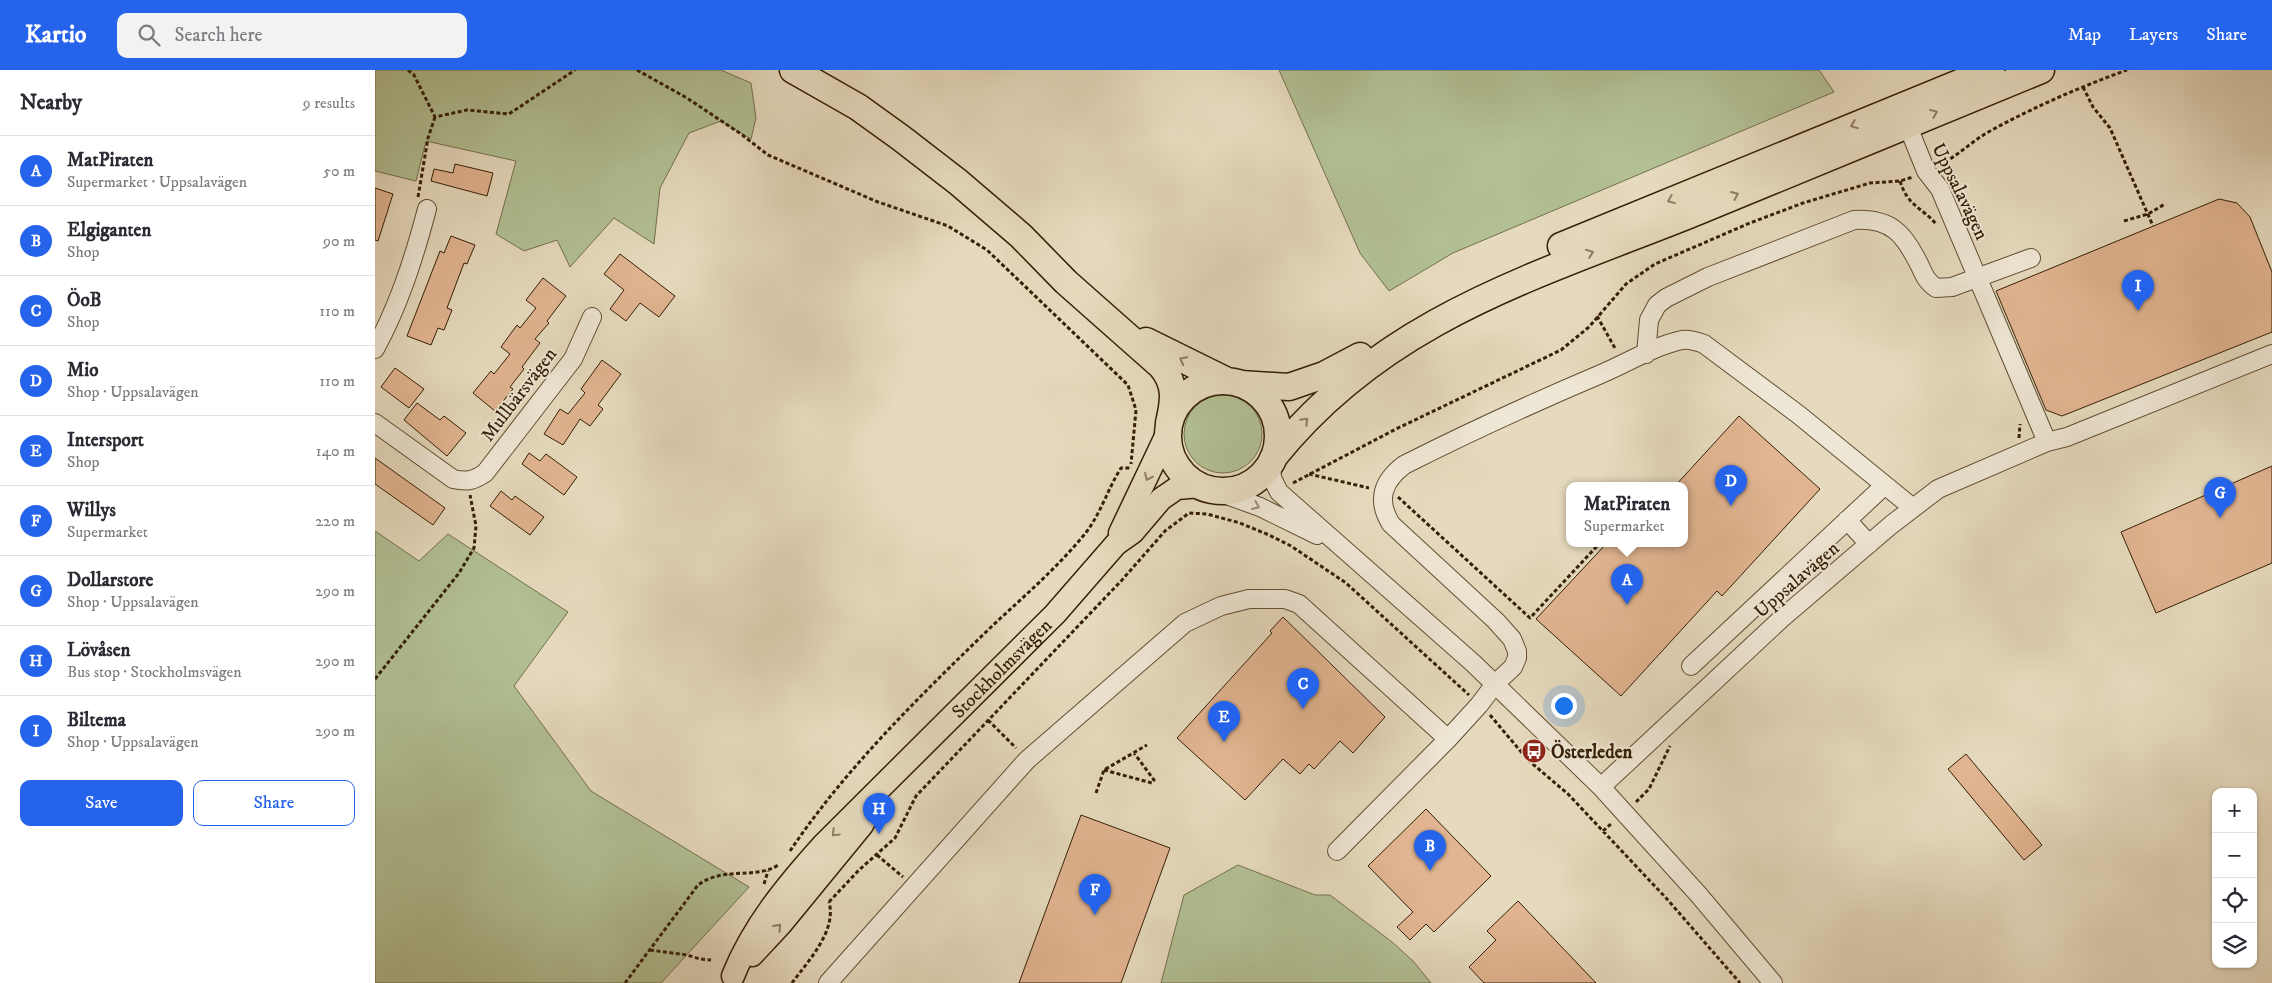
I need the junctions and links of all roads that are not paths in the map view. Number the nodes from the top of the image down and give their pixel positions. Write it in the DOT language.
graph roads {
  1 [pos="793,70"];
  2 [pos="1991,70"];
  3 [pos="2041,70"];
  4 [pos="1903,116"];
  5 [pos="427,209"];
  6 [pos="2031,258"];
  7 [pos="1977,276"];
  8 [pos="592,317"];
  9 [pos="1121,329"];
  10 [pos="375,349"];
  11 [pos="1646,354"];
  12 [pos="2272,354"];
  13 [pos="1234,382"];
  14 [pos="375,423"];
  15 [pos="1169,428"];
  16 [pos="2047,442"];
  17 [pos="1272,461"];
  18 [pos="1885,485"];
  19 [pos="1205,487"];
  20 [pos="1913,508"];
  21 [pos="1847,520"];
  22 [pos="1116,544"];
  23 [pos="1869,544"];
  24 [pos="1341,548"];
  25 [pos="1764,598"];
  26 [pos="1781,619"];
  27 [pos="1691,666"];
  28 [pos="1495,684"];
  29 [pos="1448,739"];
  30 [pos="1601,787"];
  31 [pos="1337,851"];
  32 [pos="730,979"];
  33 [pos="827,983"];
  34 [pos="1773,983"];
  1 -- 9 [label="highway"];
  2 -- 4 [label="highway"];
  4 -- 3 [label="highway, one-way"];
  4 -- 7 [label="street, Uppsalavägen"];
  4 -- 13 [label="highway, one-way"];
  17 -- 4 [label="highway, one-way"];
  5 -- 10 [label="street"];
  6 -- 7 [label="street"];
  7 -- 11 [label="street"];
  7 -- 16 [label="street, Uppsalavägen"];
  8 -- 14 [label="street, Mullbärsvägen"];
  13 -- 9 [label="highway, one-way"];
  9 -- 15 [label="highway"];
  11 -- 18 [label="street"];
  11 -- 28 [label="street"];
  12 -- 16 [label="street, Uppsalavägen"];
  13 -- 15 [label="highway"];
  13 -- 17 [label="highway"];
  15 -- 19 [label="highway"];
  15 -- 22 [label="main road, Stockholmsvägen, one-way"];
  16 -- 20 [label="street, Uppsalavägen"];
  17 -- 19 [label="highway"];
  17 -- 24 [label="street"];
  18 -- 20 [label="street"];
  18 -- 21 [label="street"];
  19 -- 22 [label="main road, Stockholmsvägen"];
  19 -- 24 [label="street, one-way"];
  20 -- 23 [label="street, Uppsalavägen"];
  21 -- 23 [label="street"];
  21 -- 25 [label="street"];
  22 -- 32 [label="main road, Stockholmsvägen"];
  23 -- 26 [label="street, Uppsalavägen"];
  24 -- 28 [label="street"];
  25 -- 26 [label="street"];
  25 -- 27 [label="street"];
  26 -- 30 [label="street, Uppsalavägen"];
  28 -- 29 [label="street"];
  28 -- 30 [label="street"];
  29 -- 31 [label="street"];
  29 -- 33 [label="street"];
  30 -- 34 [label="street"];
}
